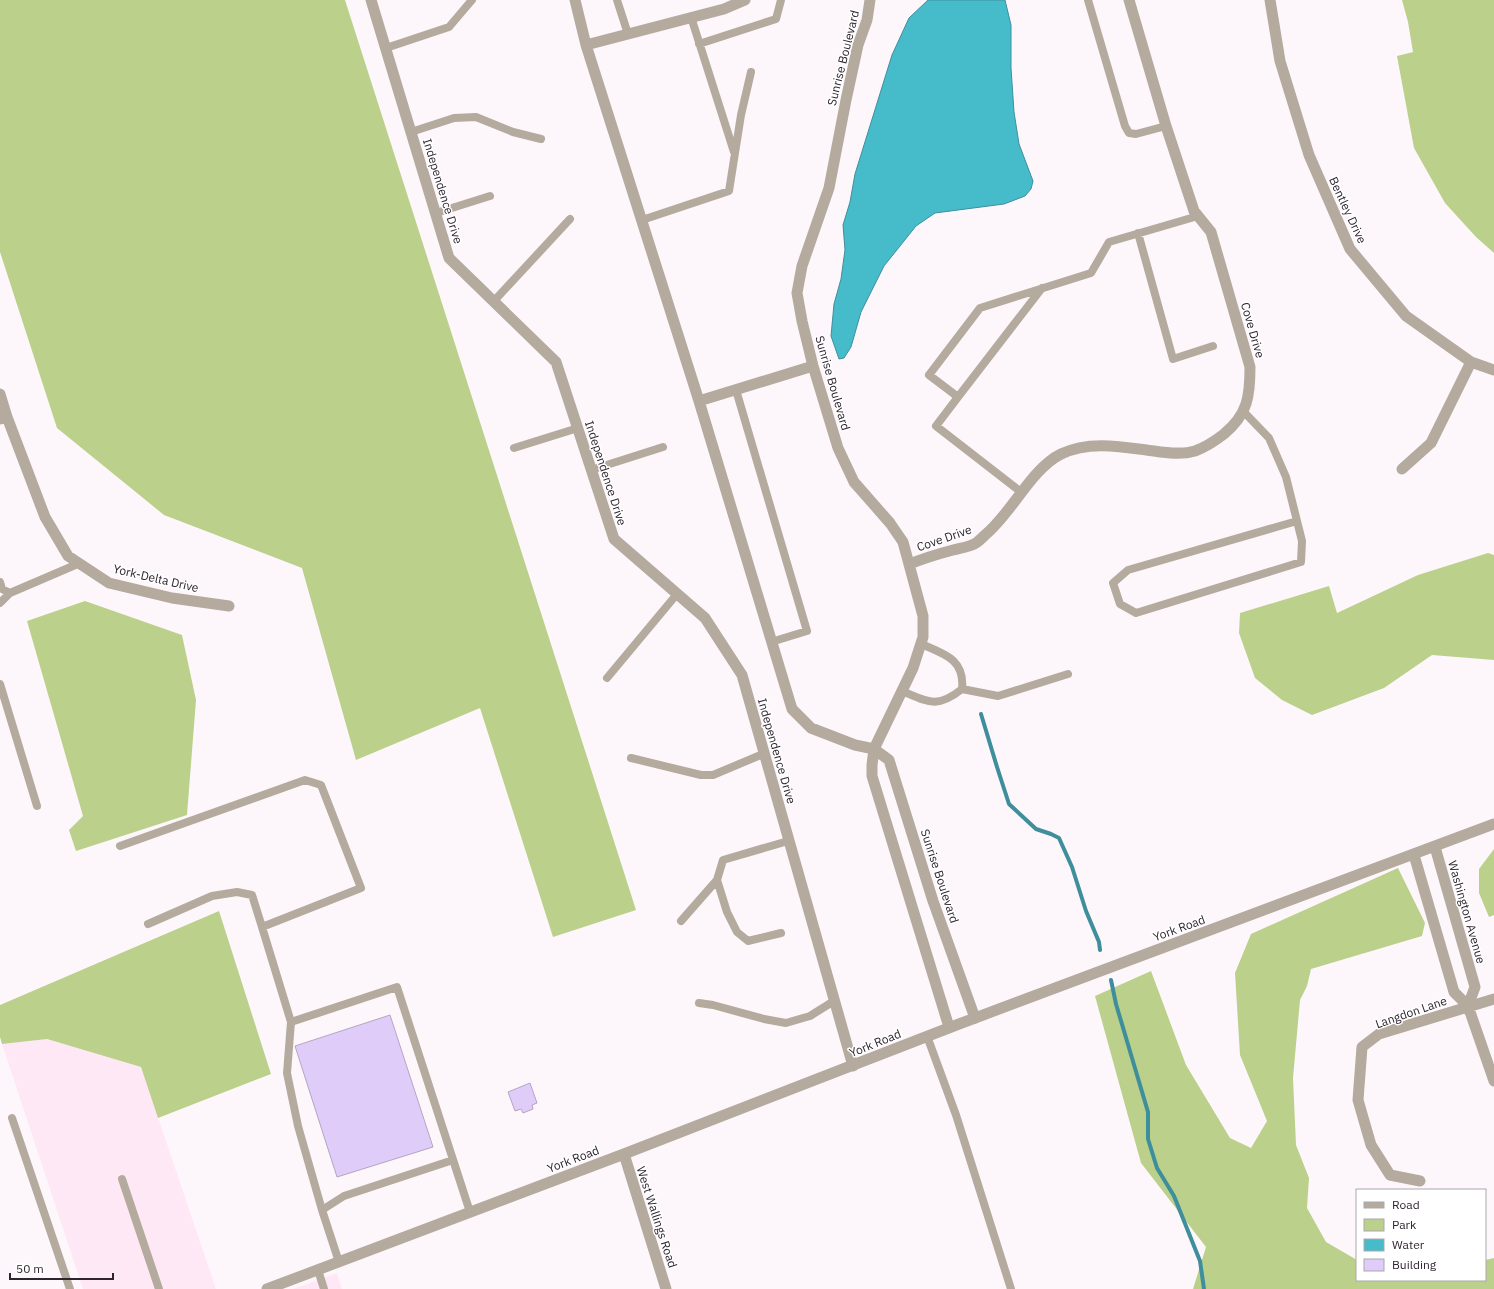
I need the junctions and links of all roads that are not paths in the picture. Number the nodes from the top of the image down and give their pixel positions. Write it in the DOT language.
graph roads {
  1 [pos="371,0"];
  2 [pos="472,0"];
  3 [pos="575,0"];
  4 [pos="617,0"];
  5 [pos="745,0"];
  6 [pos="781,0"];
  7 [pos="870,0"];
  8 [pos="1088,0"];
  9 [pos="1129,0"];
  10 [pos="1270,0"];
  11 [pos="722,4"];
  12 [pos="691,18"];
  13 [pos="628,34"];
  14 [pos="699,44"];
  15 [pos="586,45"];
  16 [pos="386,48"];
  17 [pos="751,72"];
  18 [pos="1166,126"];
  19 [pos="411,132"];
  20 [pos="541,139"];
  21 [pos="734,154"];
  22 [pos="490,196"];
  23 [pos="436,213"];
  24 [pos="1198,216"];
  25 [pos="570,219"];
  26 [pos="642,220"];
  27 [pos="1138,233"];
  28 [pos="1042,288"];
  29 [pos="494,301"];
  30 [pos="1213,346"];
  31 [pos="1471,362"];
  32 [pos="813,366"];
  33 [pos="1494,370"];
  34 [pos="736,390"];
  35 [pos="0,394"];
  36 [pos="958,397"];
  37 [pos="698,401"];
  38 [pos="1243,411"];
  39 [pos="4,418"];
  40 [pos="578,428"];
  41 [pos="663,447"];
  42 [pos="514,448"];
  43 [pos="1402,469"];
  44 [pos="591,470"];
  45 [pos="1021,492"];
  46 [pos="1297,521"];
  47 [pos="80,563"];
  48 [pos="910,564"];
  49 [pos="0,582"];
  50 [pos="10,593"];
  51 [pos="677,594"];
  52 [pos="0,603"];
  53 [pos="229,606"];
  54 [pos="772,642"];
  55 [pos="921,644"];
  56 [pos="1068,674"];
  57 [pos="607,678"];
  58 [pos="0,684"];
  59 [pos="962,689"];
  60 [pos="902,691"];
  61 [pos="874,749"];
  62 [pos="763,754"];
  63 [pos="631,758"];
  64 [pos="37,806"];
  65 [pos="1494,824"];
  66 [pos="788,841"];
  67 [pos="120,846"];
  68 [pos="1435,847"];
  69 [pos="1414,855"];
  70 [pos="717,880"];
  71 [pos="681,920"];
  72 [pos="148,924"];
  73 [pos="262,927"];
  74 [pos="781,933"];
  75 [pos="1494,999"];
  76 [pos="834,1001"];
  77 [pos="699,1003"];
  78 [pos="1468,1006"];
  79 [pos="975,1018"];
  80 [pos="291,1022"];
  81 [pos="949,1028"];
  82 [pos="927,1036"];
  83 [pos="853,1066"];
  84 [pos="1494,1081"];
  85 [pos="12,1118"];
  86 [pos="624,1154"];
  87 [pos="453,1160"];
  88 [pos="122,1179"];
  89 [pos="1420,1181"];
  90 [pos="322,1210"];
  91 [pos="470,1212"];
  92 [pos="340,1262"];
  93 [pos="318,1270"];
  94 [pos="70,1289"];
  95 [pos="159,1289"];
  96 [pos="267,1289"];
  97 [pos="324,1289"];
  98 [pos="666,1289"];
  99 [pos="1011,1289"];
  1 -- 16 [label="street, Independence Drive"];
  2 -- 16 [label="lane"];
  3 -- 15 [label="street, Sunrise Boulevard"];
  4 -- 13 [label="lane"];
  5 -- 11 [label="street"];
  6 -- 14 [label="lane"];
  7 -- 32 [label="street, Sunrise Boulevard"];
  8 -- 18 [label="lane"];
  9 -- 18 [label="street, Cove Drive"];
  10 -- 31 [label="street, Bentley Drive"];
  11 -- 12 [label="street"];
  12 -- 13 [label="street"];
  12 -- 14 [label="lane"];
  13 -- 15 [label="street"];
  14 -- 21 [label="lane"];
  15 -- 26 [label="street, Sunrise Boulevard"];
  16 -- 19 [label="street, Independence Drive"];
  17 -- 21 [label="lane"];
  18 -- 24 [label="street, Cove Drive"];
  19 -- 20 [label="lane"];
  19 -- 23 [label="street, Independence Drive"];
  21 -- 26 [label="lane"];
  22 -- 23 [label="lane"];
  23 -- 29 [label="street, Independence Drive"];
  24 -- 27 [label="lane"];
  24 -- 38 [label="street, Cove Drive"];
  25 -- 29 [label="lane"];
  26 -- 37 [label="street, Sunrise Boulevard"];
  27 -- 28 [label="lane"];
  27 -- 30 [label="lane"];
  28 -- 36 [label="lane"];
  28 -- 36 [label="lane"];
  29 -- 40 [label="street, Independence Drive"];
  31 -- 33 [label="street, Bentley Drive"];
  31 -- 43 [label="street"];
  32 -- 34 [label="street"];
  32 -- 48 [label="street, Sunrise Boulevard"];
  34 -- 37 [label="street"];
  34 -- 54 [label="lane"];
  35 -- 39 [label="street, York-Delta Drive"];
  36 -- 45 [label="lane"];
  37 -- 54 [label="street, Sunrise Boulevard"];
  38 -- 45 [label="street, Cove Drive"];
  38 -- 46 [label="lane"];
  39 -- 47 [label="street, York-Delta Drive"];
  40 -- 42 [label="lane"];
  40 -- 44 [label="street, Independence Drive"];
  41 -- 44 [label="lane"];
  44 -- 51 [label="street, Independence Drive"];
  45 -- 48 [label="street, Cove Drive"];
  46 -- 46 [label="lane"];
  47 -- 50 [label="lane"];
  47 -- 53 [label="street, York-Delta Drive"];
  48 -- 55 [label="street, Sunrise Boulevard"];
  49 -- 50 [label="lane"];
  50 -- 52 [label="lane"];
  51 -- 57 [label="lane"];
  51 -- 62 [label="street, Independence Drive"];
  54 -- 61 [label="street, Sunrise Boulevard"];
  55 -- 59 [label="lane"];
  55 -- 60 [label="street, Sunrise Boulevard"];
  56 -- 59 [label="lane"];
  58 -- 64 [label="lane"];
  59 -- 60 [label="lane"];
  60 -- 61 [label="street, Sunrise Boulevard"];
  61 -- 79 [label="street, Sunrise Boulevard"];
  61 -- 81 [label="street, Sunrise Boulevard"];
  62 -- 63 [label="lane"];
  62 -- 66 [label="street, Independence Drive"];
  65 -- 68 [label="street, York Road"];
  66 -- 70 [label="lane"];
  66 -- 76 [label="street, Independence Drive"];
  67 -- 73 [label="lane"];
  68 -- 69 [label="street, York Road"];
  68 -- 78 [label="street, Washington Avenue"];
  69 -- 78 [label="street"];
  69 -- 79 [label="street, York Road"];
  70 -- 71 [label="lane"];
  70 -- 74 [label="lane"];
  72 -- 73 [label="lane"];
  73 -- 80 [label="lane"];
  75 -- 78 [label="street, Langdon Lane"];
  76 -- 77 [label="lane"];
  76 -- 83 [label="street, Independence Drive"];
  78 -- 84 [label="street"];
  78 -- 89 [label="street, Langdon Lane"];
  79 -- 81 [label="street, York Road"];
  80 -- 87 [label="lane"];
  80 -- 90 [label="lane"];
  81 -- 82 [label="street, York Road"];
  82 -- 83 [label="street, York Road"];
  82 -- 99 [label="lane"];
  83 -- 86 [label="street, York Road"];
  85 -- 94 [label="lane"];
  86 -- 91 [label="street, York Road"];
  86 -- 98 [label="street, West Wallings Road"];
  87 -- 90 [label="lane"];
  87 -- 91 [label="lane"];
  88 -- 95 [label="lane"];
  90 -- 92 [label="lane"];
  91 -- 92 [label="street, York Road"];
  92 -- 93 [label="street, York Road"];
  93 -- 96 [label="street, York Road"];
  93 -- 97 [label="lane"];
}
